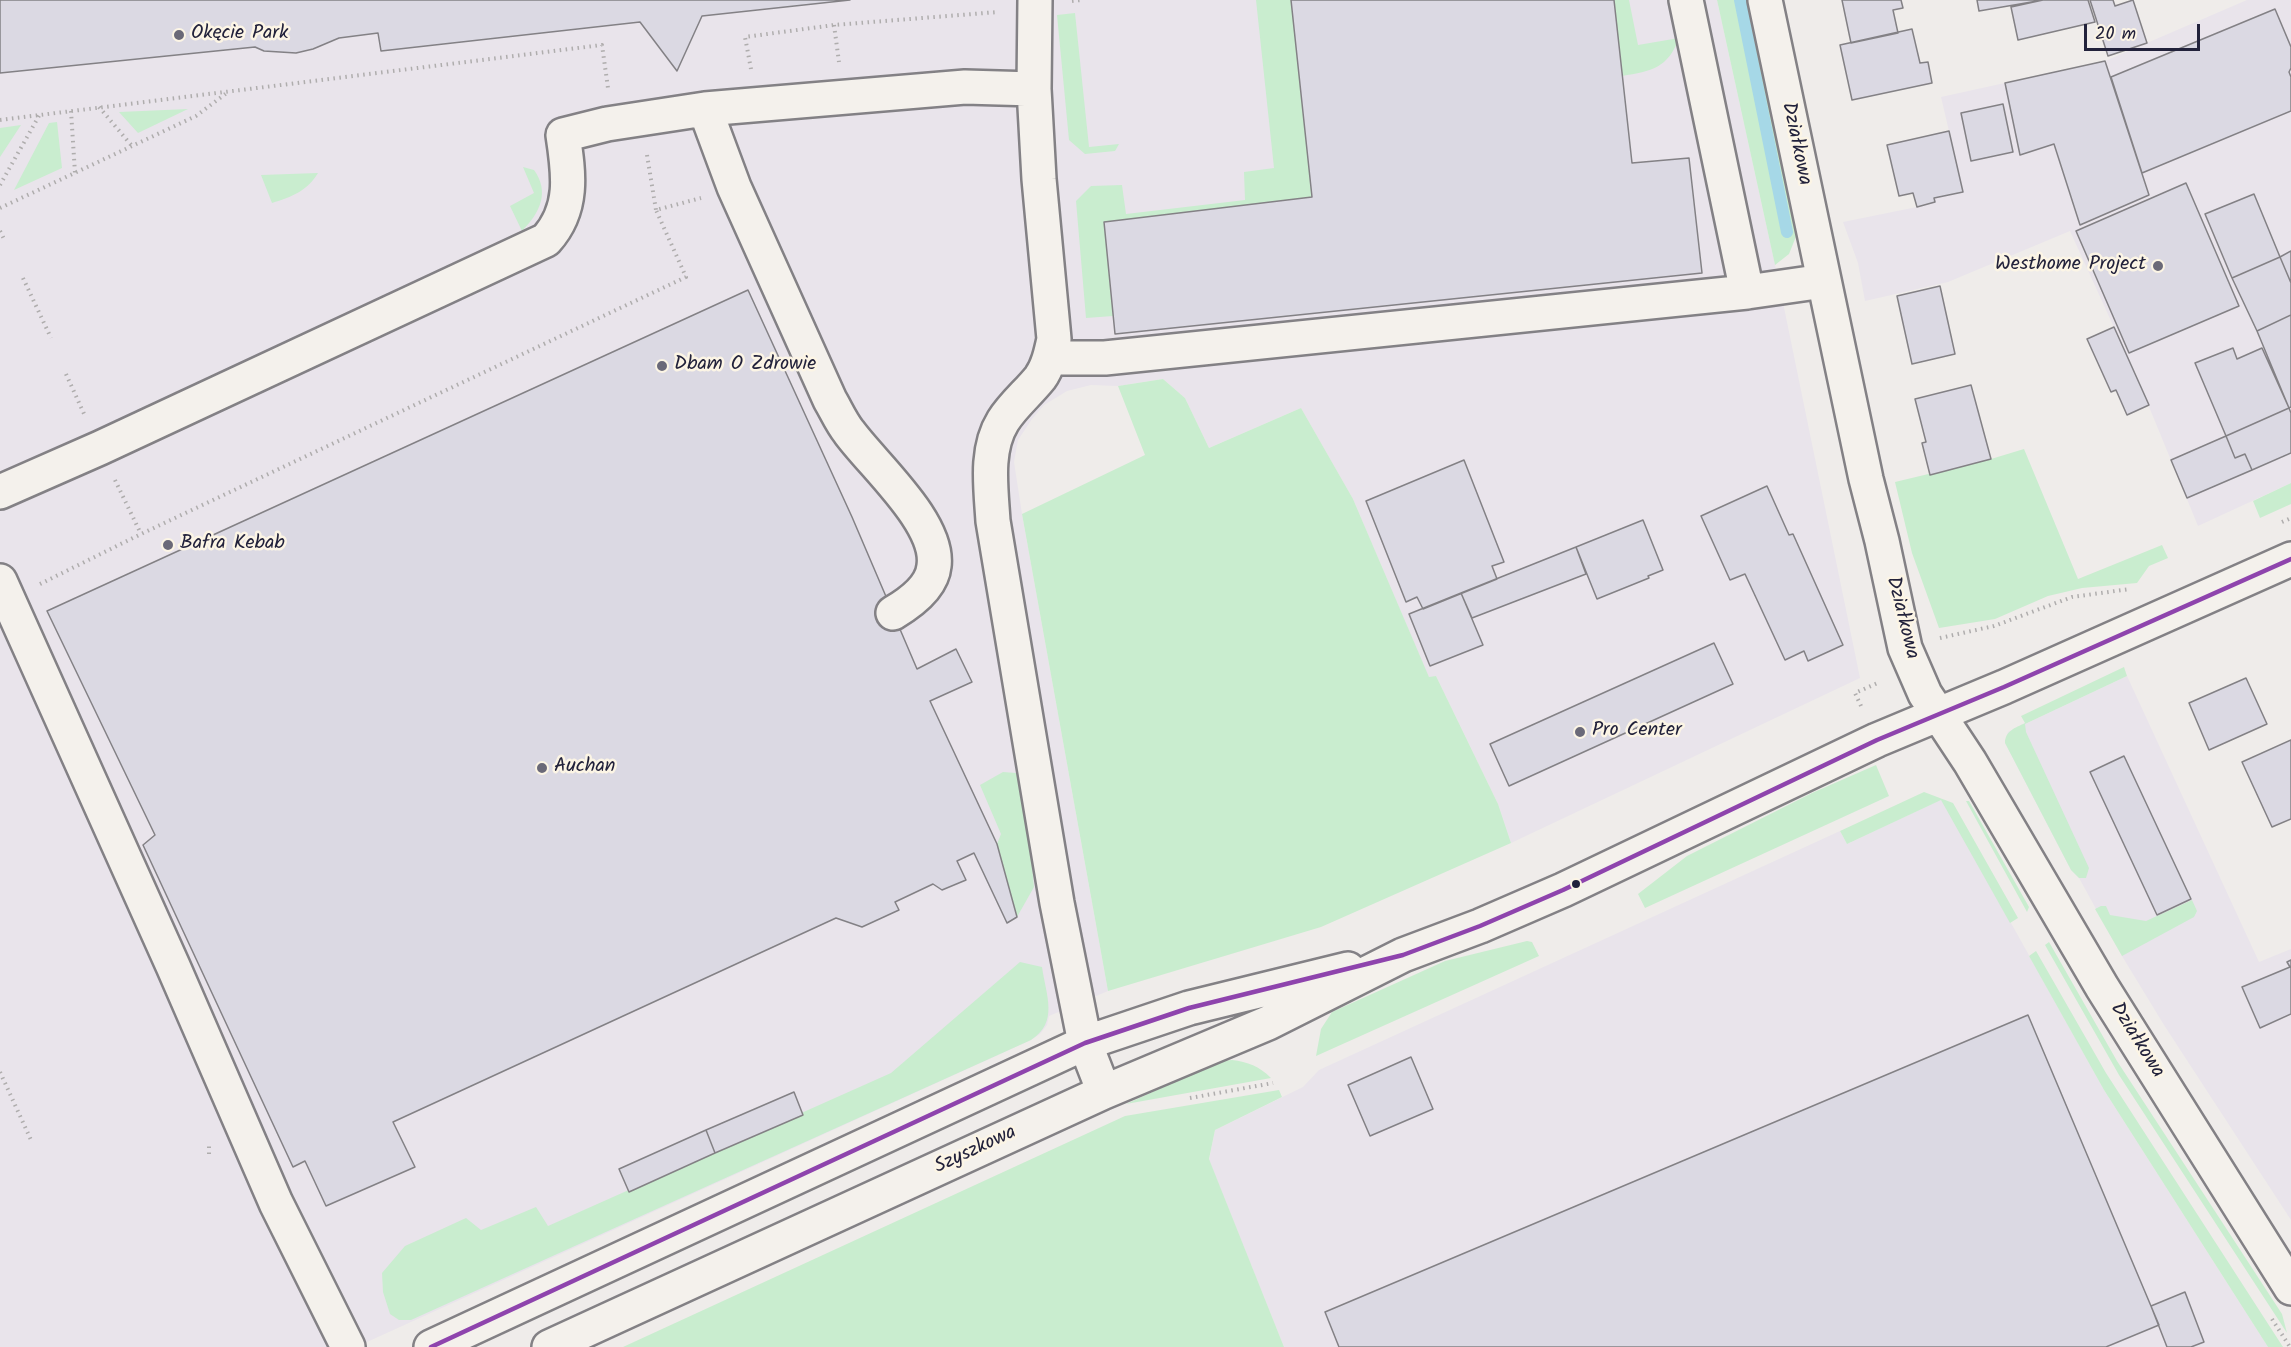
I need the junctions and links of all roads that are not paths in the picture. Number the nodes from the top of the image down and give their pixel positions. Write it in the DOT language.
graph roads {
  1 [pos="1035,0"];
  2 [pos="1686,0"];
  3 [pos="1765,0"];
  4 [pos="1034,89"];
  5 [pos="705,109"];
  6 [pos="1824,281"];
  7 [pos="1747,292"];
  8 [pos="1050,358"];
  9 [pos="0,492"];
  10 [pos="2291,559"];
  11 [pos="15,585"];
  12 [pos="893,614"];
  13 [pos="1936,714"];
  14 [pos="1403,955"];
  15 [pos="1085,1043"];
  16 [pos="1104,1092"];
  17 [pos="2291,1288"];
  18 [pos="348,1347"];
  19 [pos="431,1347"];
  20 [pos="549,1347"];
  1 -- 4 [label="street"];
  2 -- 7 [label="street"];
  3 -- 6 [label="street, Działkowa"];
  4 -- 5 [label="street"];
  4 -- 8 [label="street"];
  5 -- 9 [label="street"];
  5 -- 12 [label="street"];
  6 -- 7 [label="street"];
  6 -- 13 [label="street, Działkowa"];
  7 -- 8 [label="street"];
  8 -- 15 [label="street"];
  10 -- 13 [label="street, Szyszkowa"];
  11 -- 18 [label="street"];
  13 -- 14 [label="street, Szyszkowa"];
  13 -- 17 [label="street, Działkowa"];
  14 -- 15 [label="street, Szyszkowa"];
  14 -- 16 [label="street, Szyszkowa"];
  15 -- 16 [label="street"];
  15 -- 19 [label="street, Szyszkowa"];
  16 -- 20 [label="street, Szyszkowa"];
}
